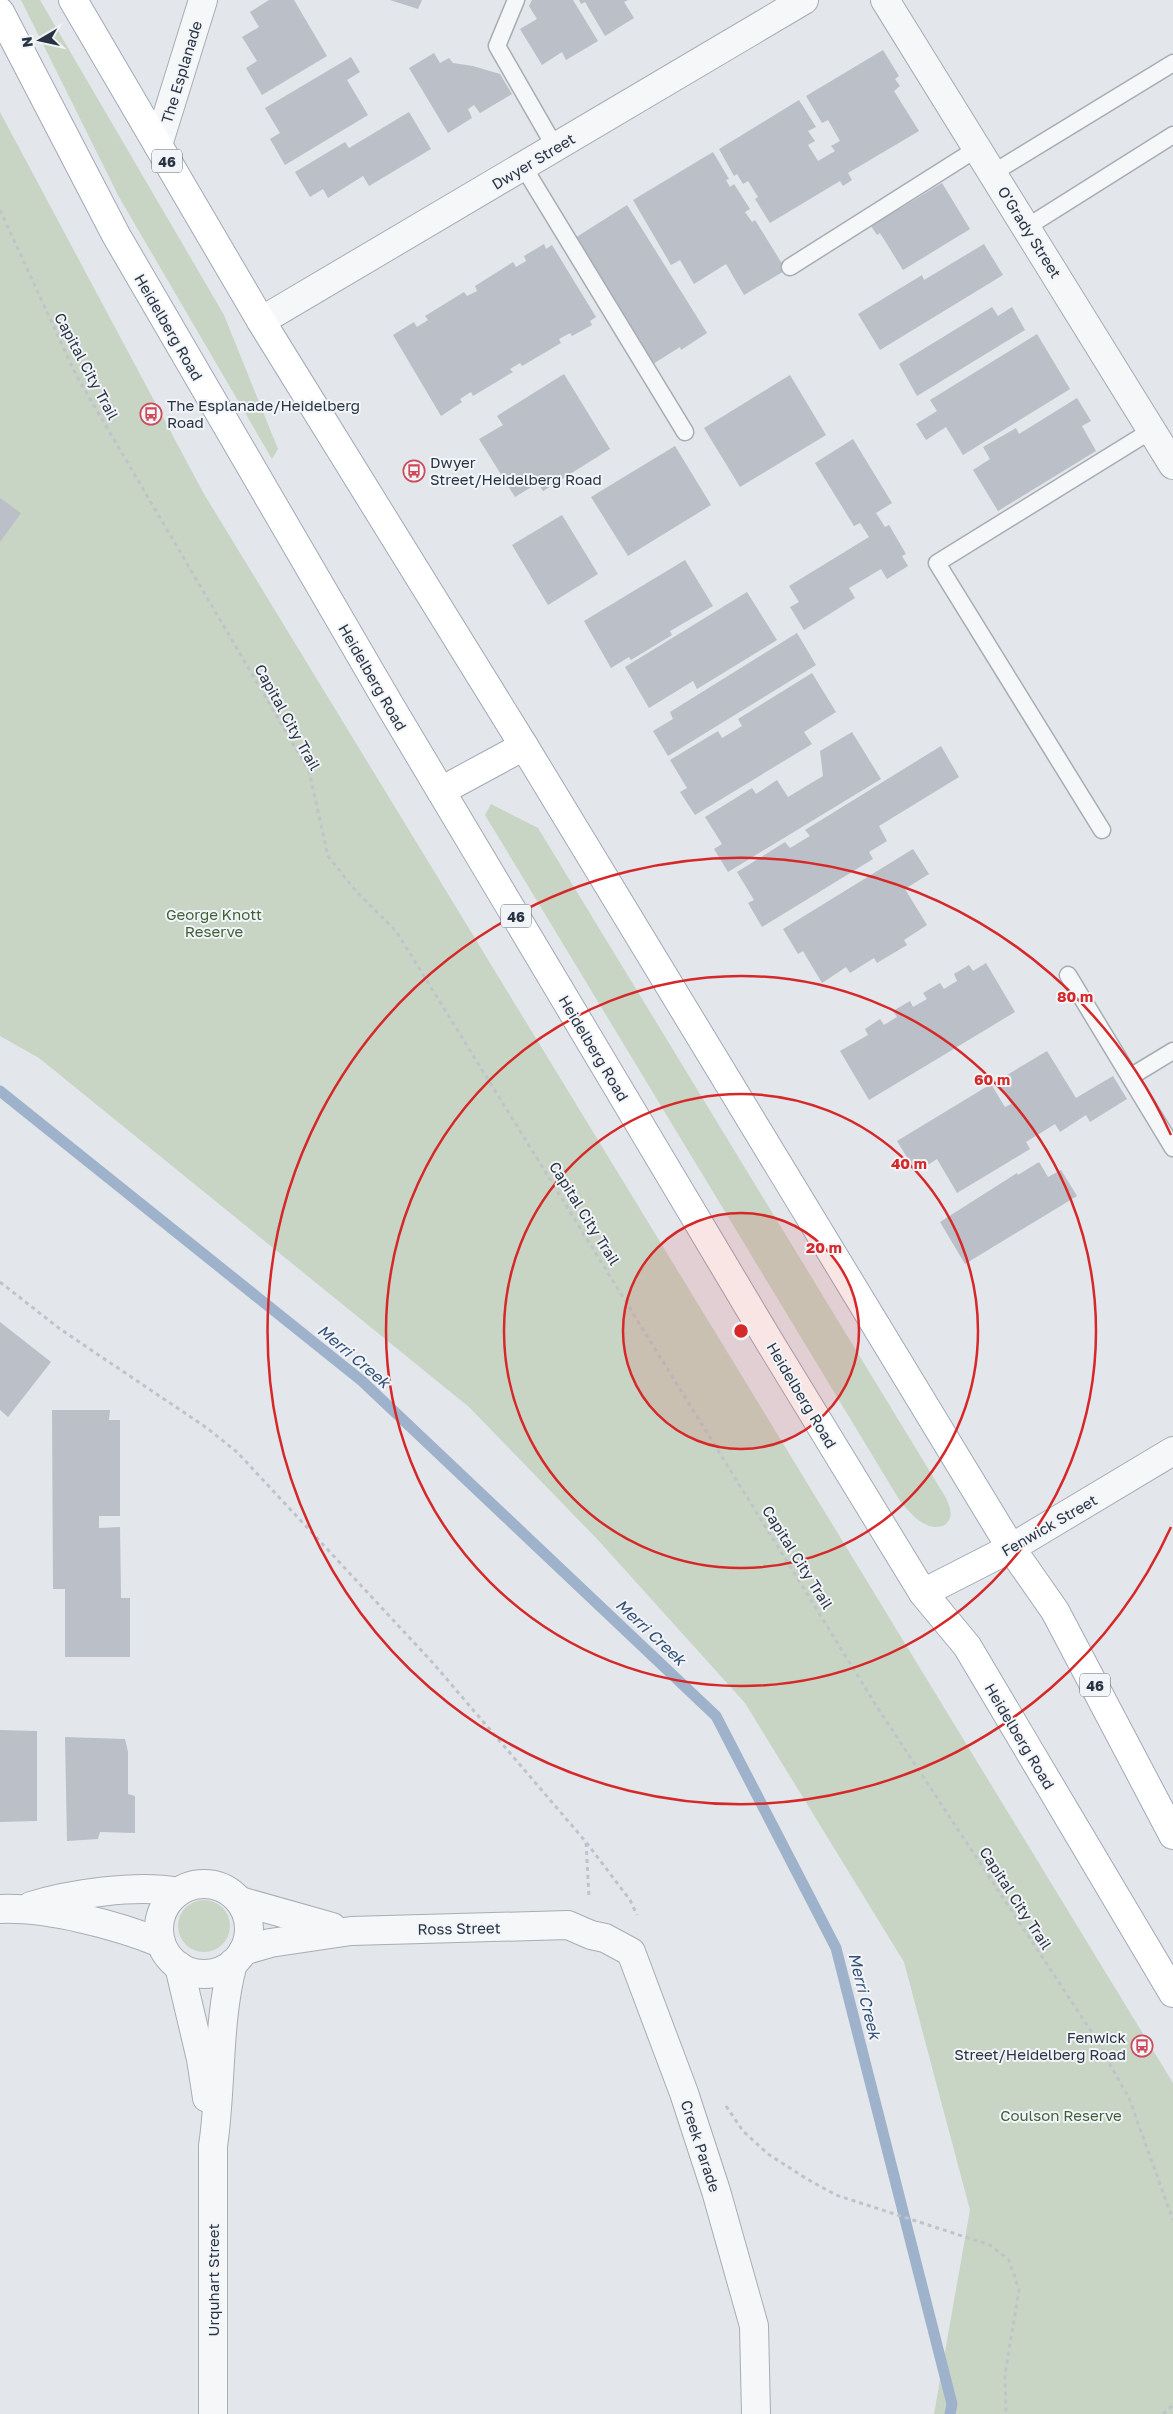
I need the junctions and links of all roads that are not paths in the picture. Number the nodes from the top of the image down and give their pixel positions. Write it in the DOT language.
graph roads {
  1 [pos="73,0"];
  2 [pos="203,0"];
  3 [pos="516,0"];
  4 [pos="804,0"];
  5 [pos="885,0"];
  6 [pos="0,12"];
  7 [pos="1173,63"];
  8 [pos="1173,135"];
  9 [pos="158,145"];
  10 [pos="555,148"];
  11 [pos="978,148"];
  12 [pos="523,166"];
  13 [pos="993,172"];
  14 [pos="1027,227"];
  15 [pos="790,267"];
  16 [pos="261,321"];
  17 [pos="1152,430"];
  18 [pos="685,432"];
  19 [pos="1173,465"];
  20 [pos="524,746"];
  21 [pos="441,791"];
  22 [pos="1102,830"];
  23 [pos="1068,975"];
  24 [pos="1173,1051"];
  25 [pos="1130,1077"];
  26 [pos="1173,1148"];
  27 [pos="1173,1451"];
  28 [pos="1011,1548"];
  29 [pos="923,1593"];
  30 [pos="1172,1831"];
  31 [pos="178,1892"];
  32 [pos="240,1901"];
  33 [pos="12,1908"];
  34 [pos="580,1930"];
  35 [pos="351,1931"];
  36 [pos="161,1943"];
  37 [pos="238,1957"];
  38 [pos="179,1966"];
  39 [pos="1173,1993"];
  40 [pos="213,2146"];
  41 [pos="213,2414"];
  42 [pos="756,2414"];
  1 -- 9 [label="main road, 46"];
  2 -- 9 [label="street, The Esplanade"];
  3 -- 10 [label="lane"];
  4 -- 10 [label="street, Dwyer Street"];
  5 -- 11 [label="street, O'Grady Street"];
  6 -- 21 [label="main road, Heidelberg Road / 46"];
  7 -- 13 [label="lane"];
  8 -- 14 [label="lane"];
  9 -- 16 [label="main road, 46"];
  10 -- 12 [label="street, Dwyer Street"];
  11 -- 13 [label="street, O'Grady Street"];
  11 -- 15 [label="lane"];
  12 -- 16 [label="street, Dwyer Street"];
  12 -- 18 [label="lane"];
  13 -- 14 [label="street, O'Grady Street"];
  14 -- 17 [label="street, O'Grady Street"];
  16 -- 20 [label="main road, 46"];
  17 -- 19 [label="street, O'Grady Street"];
  17 -- 22 [label="lane"];
  20 -- 21 [label="main road"];
  20 -- 28 [label="main road, 46"];
  21 -- 29 [label="main road, Heidelberg Road / 46"];
  23 -- 25 [label="lane"];
  24 -- 25 [label="lane"];
  25 -- 26 [label="lane"];
  27 -- 28 [label="street, Fenwick Street"];
  28 -- 29 [label="main road, Fenwick Street"];
  28 -- 30 [label="main road, 46"];
  29 -- 39 [label="main road, Heidelberg Road / 46"];
  31 -- 32 [label="street"];
  31 -- 33 [label="street"];
  31 -- 36 [label="street"];
  32 -- 35 [label="street, Ross Street"];
  32 -- 37 [label="street"];
  33 -- 36 [label="street"];
  34 -- 35 [label="street, Ross Street"];
  34 -- 42 [label="street, Creek Parade"];
  35 -- 37 [label="street, Ross Street"];
  36 -- 38 [label="street"];
  37 -- 38 [label="street"];
  37 -- 40 [label="street, Urquhart Street"];
  38 -- 40 [label="street, Urquhart Street"];
  40 -- 41 [label="street, Urquhart Street"];
}
